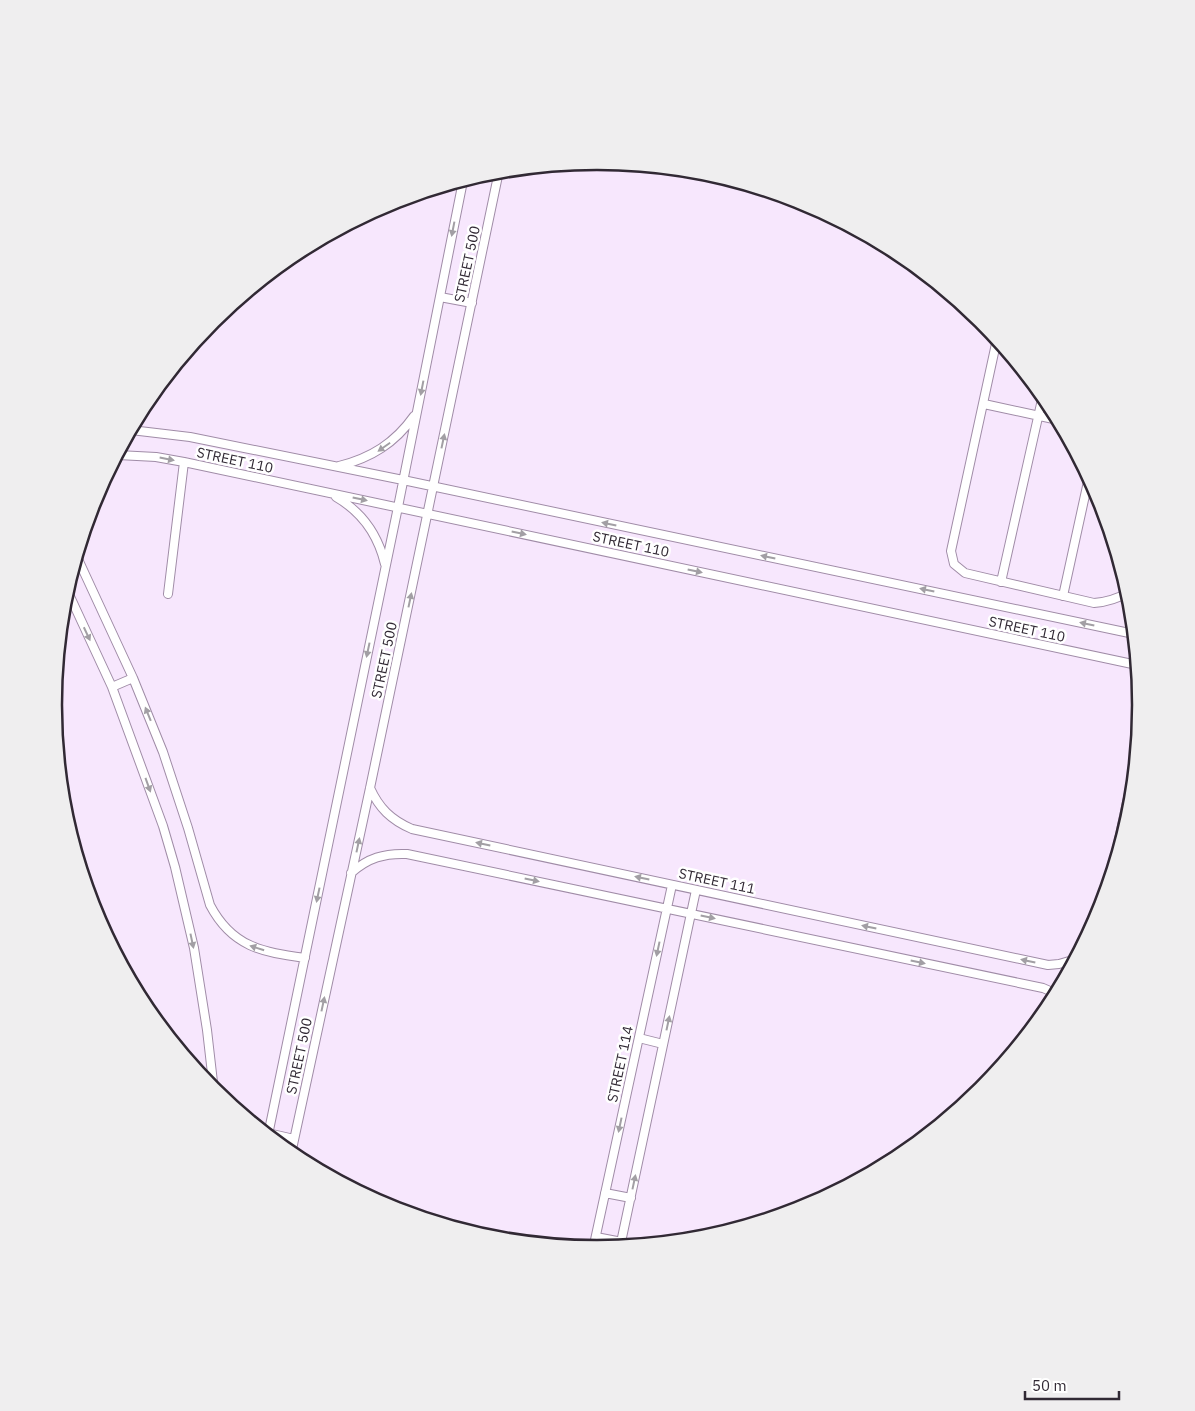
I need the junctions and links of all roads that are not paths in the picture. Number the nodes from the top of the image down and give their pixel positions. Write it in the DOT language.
graph roads {
  1 [pos="497,180"];
  2 [pos="462,188"];
  3 [pos="440,297"];
  4 [pos="472,304"];
  5 [pos="995,348"];
  6 [pos="984,404"];
  7 [pos="1040,406"];
  8 [pos="417,412"];
  9 [pos="1038,416"];
  10 [pos="1048,418"];
  11 [pos="139,431"];
  12 [pos="125,455"];
  13 [pos="184,462"];
  14 [pos="335,466"];
  15 [pos="403,480"];
  16 [pos="434,486"];
  17 [pos="1086,489"];
  18 [pos="327,492"];
  19 [pos="398,508"];
  20 [pos="428,514"];
  21 [pos="81,566"];
  22 [pos="386,566"];
  23 [pos="1001,582"];
  24 [pos="168,594"];
  25 [pos="1063,596"];
  26 [pos="1121,597"];
  27 [pos="73,602"];
  28 [pos="1127,633"];
  29 [pos="1130,664"];
  30 [pos="133,678"];
  31 [pos="112,687"];
  32 [pos="370,788"];
  33 [pos="351,873"];
  34 [pos="672,885"];
  35 [pos="696,890"];
  36 [pos="666,909"];
  37 [pos="690,914"];
  38 [pos="305,958"];
  39 [pos="1067,962"];
  40 [pos="1050,991"];
  41 [pos="639,1038"];
  42 [pos="663,1044"];
  43 [pos="212,1077"];
  44 [pos="269,1128"];
  45 [pos="281,1137"];
  46 [pos="294,1139"];
  47 [pos="293,1145"];
  48 [pos="605,1193"];
  49 [pos="631,1198"];
  50 [pos="596,1237"];
  51 [pos="622,1239"];
  52 [pos="595,1240"];
  53 [pos="606,1240"];
  1 -- 4 [label="lane, STREET 500"];
  2 -- 3 [label="lane, STREET 500, one-way"];
  3 -- 4 [label="lane"];
  3 -- 8 [label="lane, STREET 500, one-way"];
  16 -- 4 [label="lane, STREET 500, one-way"];
  5 -- 6 [label="lane"];
  6 -- 9 [label="lane"];
  6 -- 23 [label="lane"];
  7 -- 9 [label="lane"];
  8 -- 14 [label="lane, one-way"];
  8 -- 15 [label="lane, STREET 500"];
  9 -- 10 [label="lane"];
  9 -- 23 [label="lane"];
  11 -- 14 [label="lane, STREET 110"];
  12 -- 13 [label="lane, STREET 110, one-way"];
  13 -- 18 [label="lane, STREET 110"];
  13 -- 24 [label="lane"];
  14 -- 15 [label="lane, STREET 110"];
  15 -- 16 [label="lane, STREET 110"];
  15 -- 19 [label="lane, STREET 500"];
  16 -- 20 [label="lane, STREET 500"];
  28 -- 16 [label="lane, STREET 110, one-way"];
  17 -- 25 [label="lane"];
  18 -- 19 [label="lane, STREET 110, one-way"];
  18 -- 22 [label="lane"];
  19 -- 20 [label="lane, STREET 110"];
  19 -- 22 [label="lane, STREET 500"];
  20 -- 29 [label="lane, STREET 110, one-way"];
  32 -- 20 [label="lane, STREET 500, one-way"];
  21 -- 30 [label="lane"];
  22 -- 38 [label="lane, STREET 500, one-way"];
  23 -- 25 [label="lane"];
  25 -- 26 [label="lane"];
  27 -- 31 [label="lane, one-way"];
  30 -- 31 [label="lane"];
  38 -- 30 [label="lane, one-way"];
  31 -- 43 [label="lane, one-way"];
  33 -- 32 [label="lane, STREET 500, one-way"];
  34 -- 32 [label="lane, STREET 111, one-way"];
  33 -- 36 [label="lane, one-way"];
  46 -- 33 [label="lane, STREET 500, one-way"];
  34 -- 35 [label="lane, STREET 111"];
  34 -- 36 [label="lane, STREET 114"];
  35 -- 37 [label="lane"];
  39 -- 35 [label="lane, STREET 111, one-way"];
  36 -- 37 [label="lane"];
  36 -- 41 [label="lane, STREET 114, one-way"];
  37 -- 40 [label="lane, one-way"];
  42 -- 37 [label="lane, one-way"];
  38 -- 44 [label="lane, STREET 500"];
  41 -- 42 [label="lane"];
  41 -- 48 [label="lane, STREET 114, one-way"];
  49 -- 42 [label="lane, one-way"];
  45 -- 46 [label="lane"];
  46 -- 47 [label="lane, STREET 500"];
  48 -- 49 [label="lane"];
  48 -- 50 [label="lane, STREET 114"];
  49 -- 51 [label="lane"];
  50 -- 52 [label="lane, STREET 114"];
  50 -- 53 [label="lane"];
}
